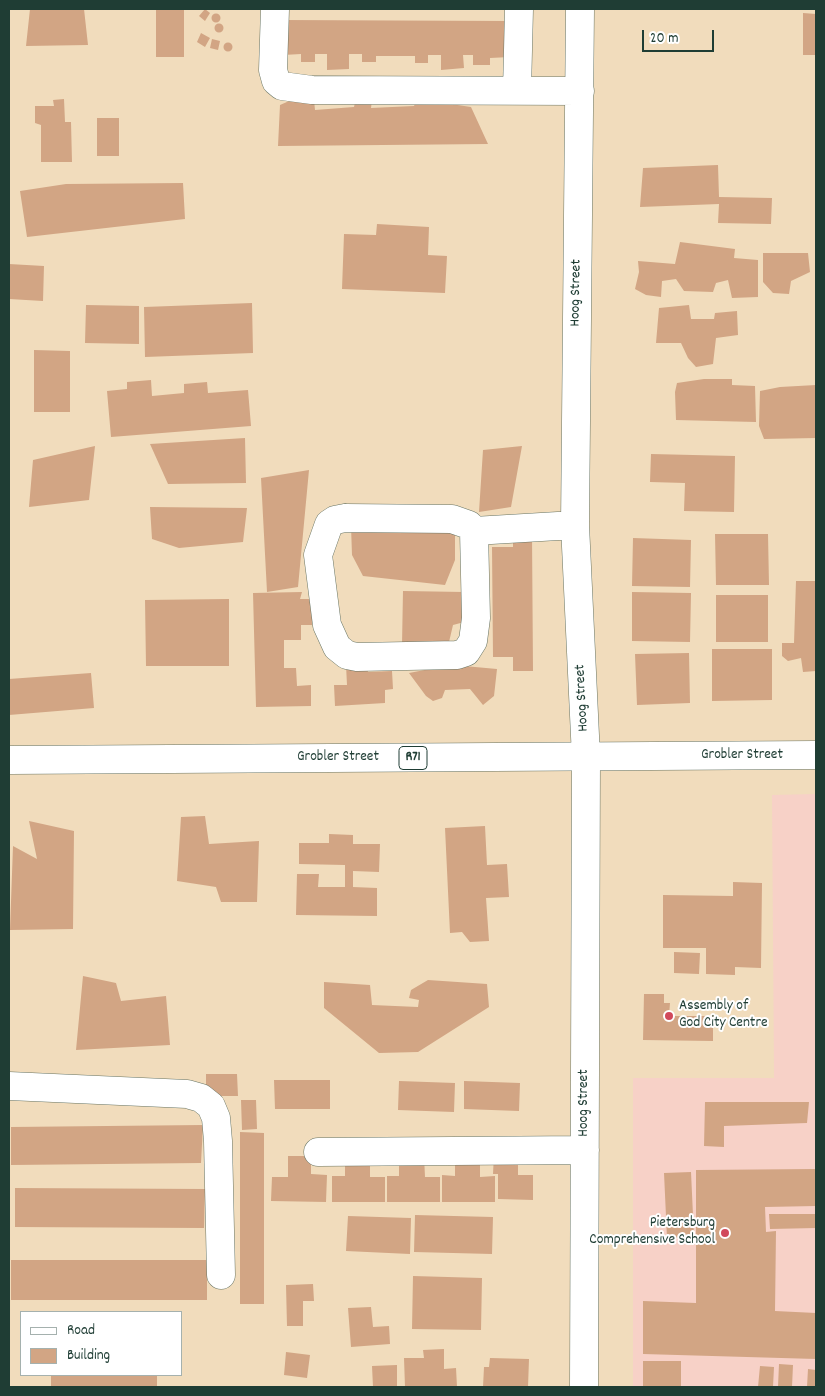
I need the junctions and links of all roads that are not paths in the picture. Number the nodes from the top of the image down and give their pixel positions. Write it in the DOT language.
graph roads {
  1 [pos="275,9"];
  2 [pos="519,9"];
  3 [pos="580,9"];
  4 [pos="517,91"];
  5 [pos="580,91"];
  6 [pos="575,525"];
  7 [pos="474,531"];
  8 [pos="816,755"];
  9 [pos="586,757"];
  10 [pos="9,760"];
  11 [pos="9,1086"];
  12 [pos="585,1150"];
  13 [pos="318,1152"];
  14 [pos="221,1275"];
  15 [pos="584,1387"];
  1 -- 4 [label="street"];
  2 -- 4 [label="street"];
  3 -- 5 [label="street, Hoog Street"];
  4 -- 5 [label="street"];
  5 -- 6 [label="street, Hoog Street"];
  6 -- 7 [label="street"];
  6 -- 9 [label="street, Hoog Street"];
  7 -- 7 [label="street"];
  8 -- 9 [label="street, Grobler Street / R71"];
  9 -- 10 [label="street, Grobler Street / R71"];
  9 -- 12 [label="street, Hoog Street"];
  11 -- 14 [label="street"];
  12 -- 13 [label="street"];
  12 -- 15 [label="street, Hoog Street"];
}
